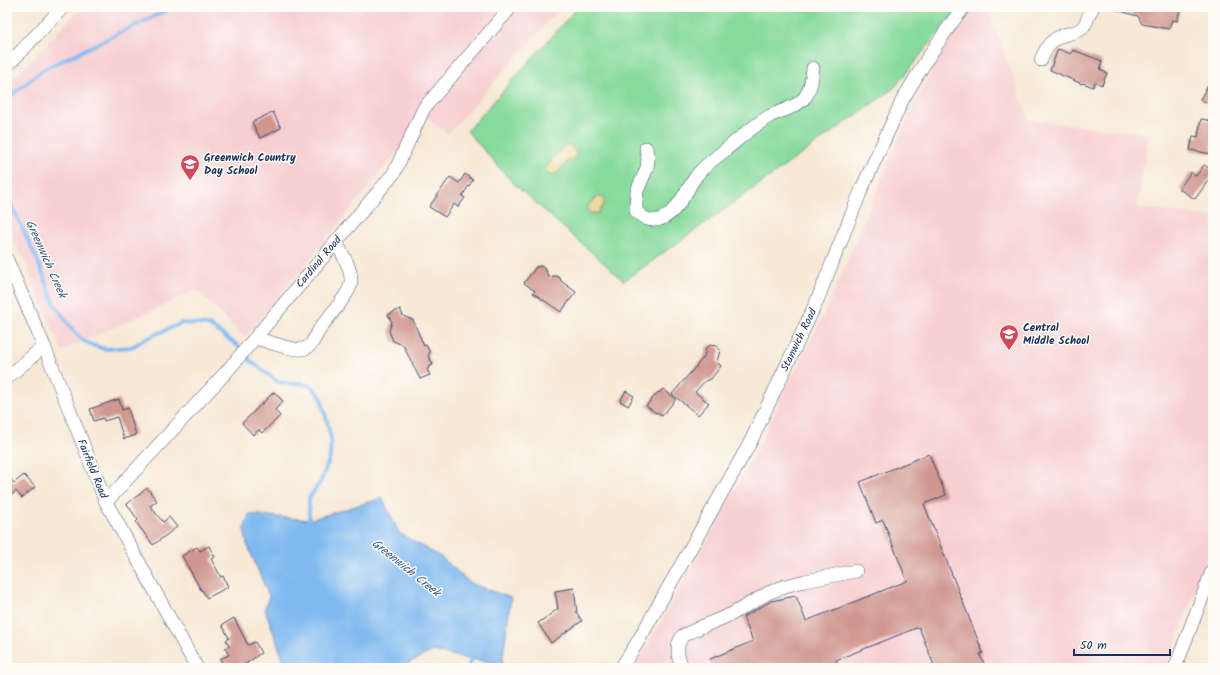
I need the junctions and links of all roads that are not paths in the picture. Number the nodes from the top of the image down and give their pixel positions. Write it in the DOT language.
graph roads {
  1 [pos="63,7"];
  2 [pos="511,7"];
  3 [pos="964,7"];
  4 [pos="1093,7"];
  5 [pos="1041,60"];
  6 [pos="7,66"];
  7 [pos="813,68"];
  8 [pos="646,148"];
  9 [pos="336,243"];
  10 [pos="7,260"];
  11 [pos="256,338"];
  12 [pos="44,346"];
  13 [pos="7,378"];
  14 [pos="106,502"];
  15 [pos="1213,569"];
  16 [pos="856,571"];
  17 [pos="197,668"];
  18 [pos="621,668"];
  19 [pos="682,668"];
  20 [pos="1175,668"];
  1 -- 6 [label="street"];
  2 -- 9 [label="street, Cardinal Road"];
  3 -- 18 [label="street, Stanwich Road"];
  4 -- 5 [label="street"];
  7 -- 8 [label="street"];
  9 -- 11 [label="street, Cardinal Road"];
  9 -- 11 [label="street"];
  10 -- 12 [label="street, Fairfield Road"];
  11 -- 14 [label="street, Cardinal Road"];
  12 -- 13 [label="street"];
  12 -- 14 [label="street, Fairfield Road"];
  14 -- 17 [label="street, Fairfield Road"];
  15 -- 20 [label="street"];
  16 -- 19 [label="street"];
}
